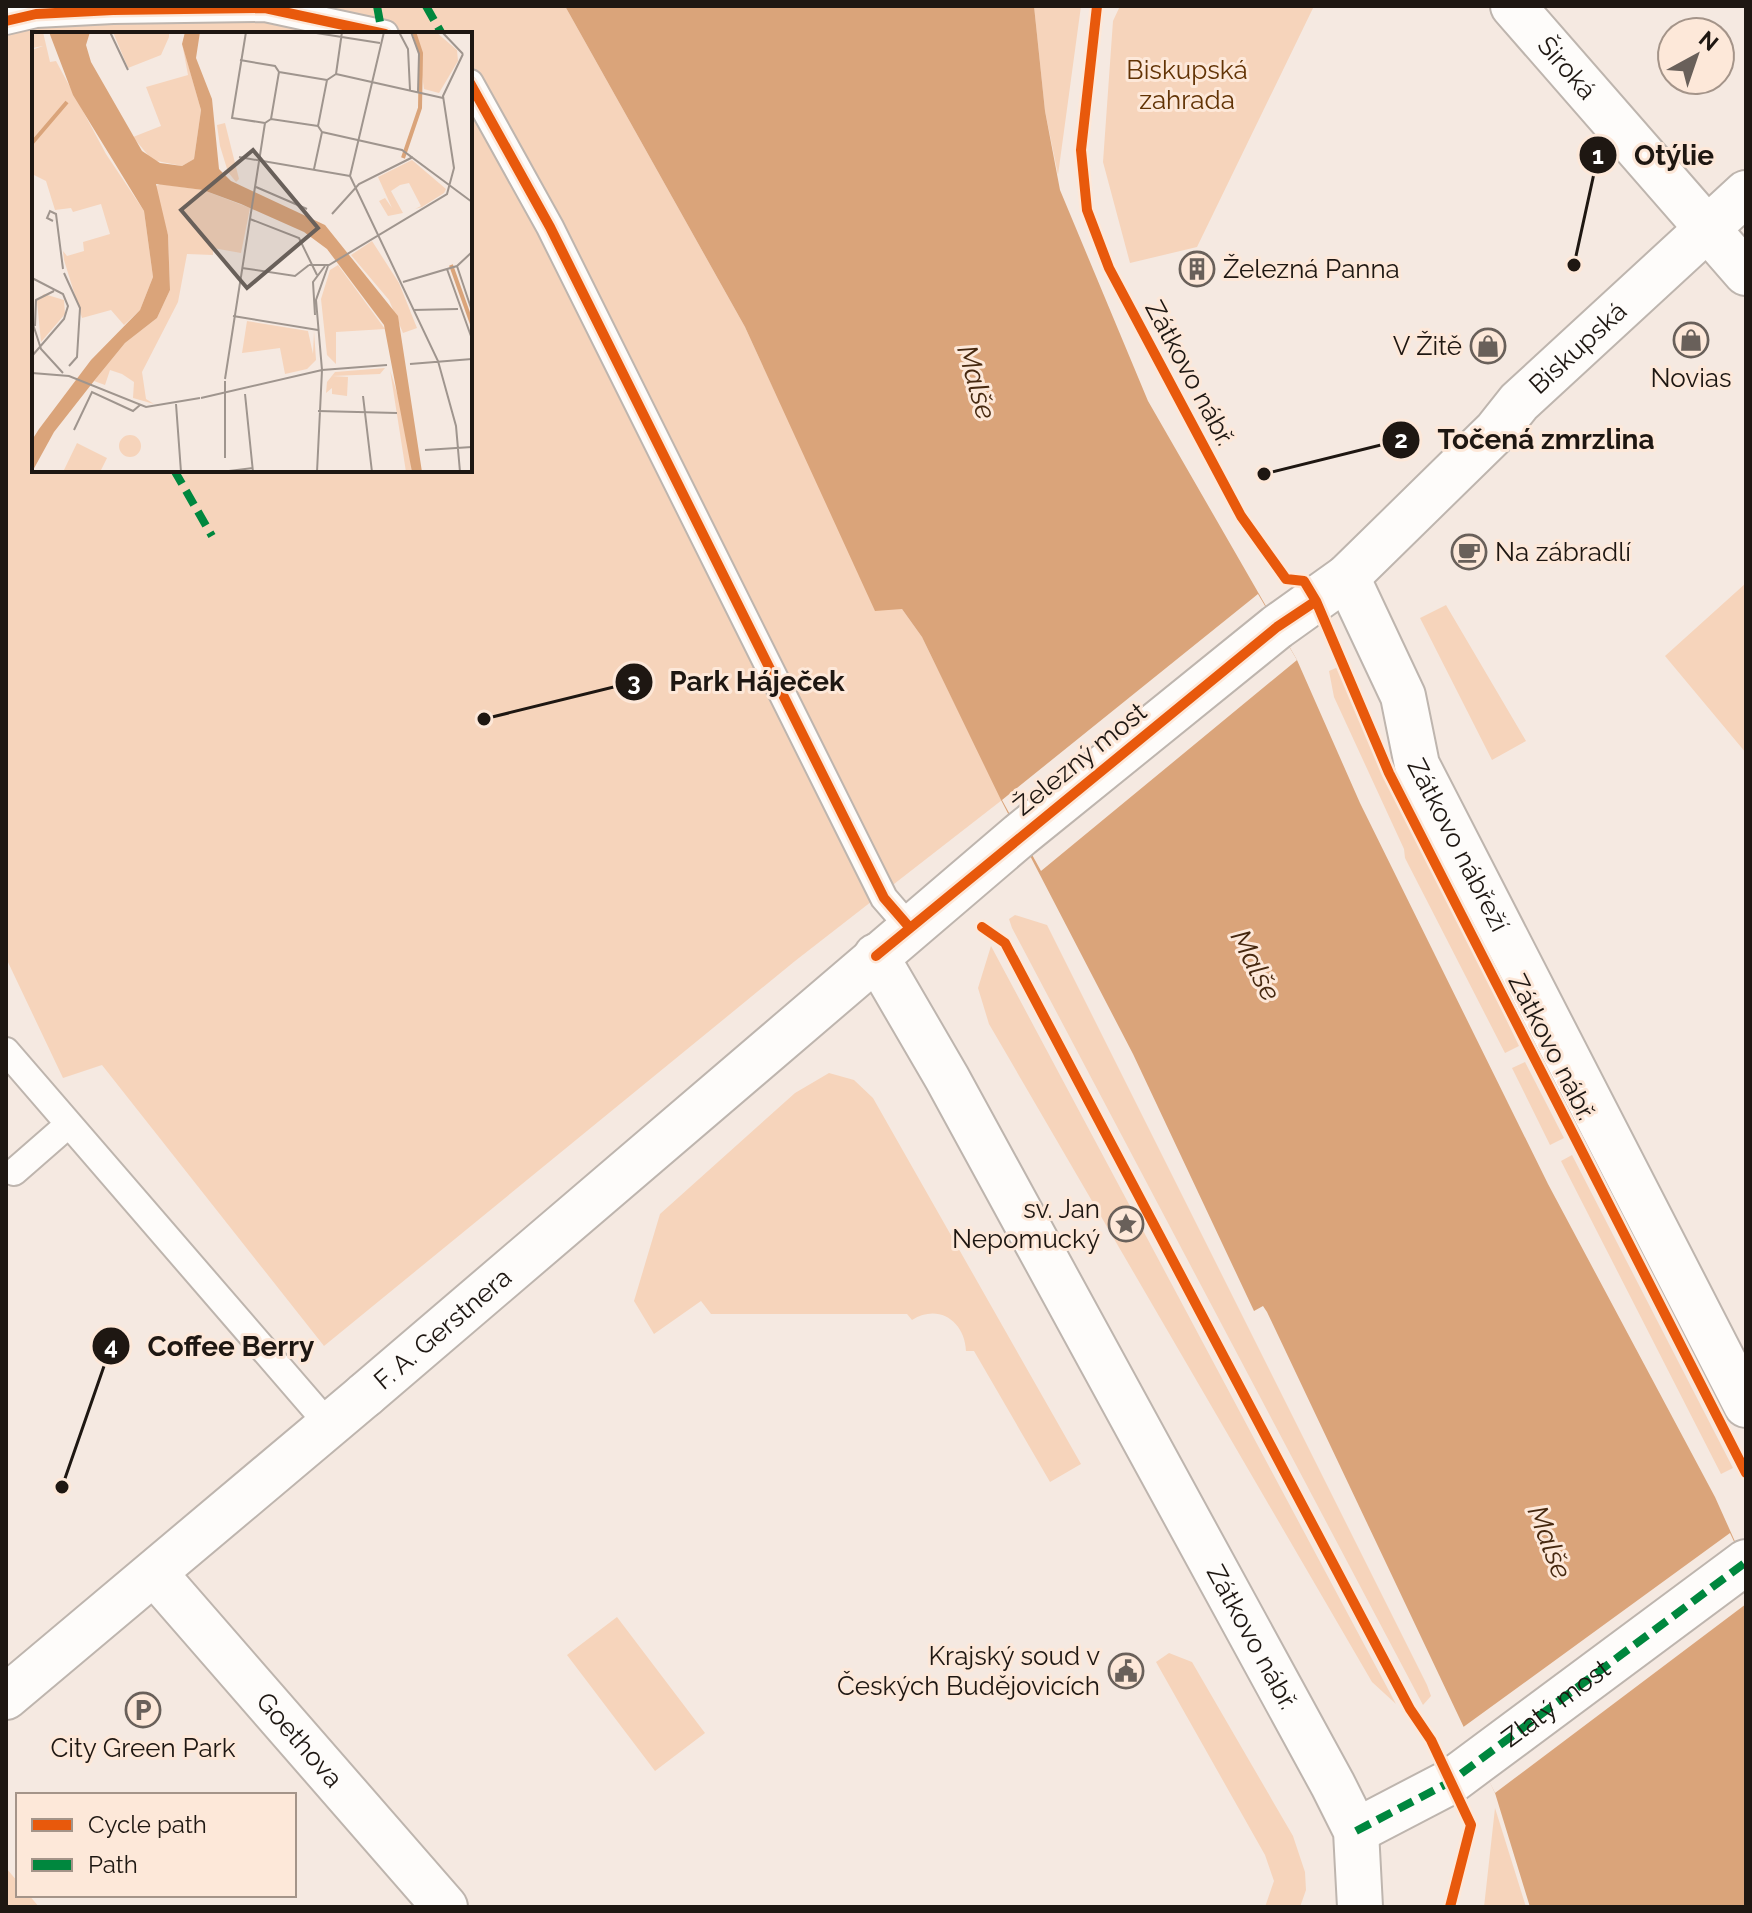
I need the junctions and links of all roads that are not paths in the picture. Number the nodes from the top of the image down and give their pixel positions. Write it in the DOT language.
graph roads {
  1 [pos="1513,6"];
  2 [pos="6,21"];
  3 [pos="376,32"];
  4 [pos="472,87"];
  5 [pos="1746,193"];
  6 [pos="1706,227"];
  7 [pos="1746,273"];
  8 [pos="1347,577"];
  9 [pos="910,928"];
  10 [pos="876,956"];
  11 [pos="6,1051"];
  12 [pos="69,1124"];
  13 [pos="14,1172"];
  14 [pos="1746,1405"];
  15 [pos="329,1425"];
  16 [pos="1745,1562"];
  17 [pos="155,1574"];
  18 [pos="6,1697"];
  19 [pos="1356,1831"];
  20 [pos="445,1907"];
  21 [pos="1360,1907"];
  1 -- 6 [label="street, Široká"];
  2 -- 3 [label="lane"];
  4 -- 9 [label="lane"];
  5 -- 6 [label="street, Biskupská"];
  6 -- 7 [label="street, Široká"];
  6 -- 8 [label="street, Biskupská"];
  8 -- 9 [label="street, Železný most"];
  8 -- 14 [label="street, Zátkovo nábřeží"];
  9 -- 10 [label="street, Železný most"];
  10 -- 15 [label="street, F. A. Gerstnera"];
  10 -- 19 [label="street, Zátkovo nábř."];
  11 -- 12 [label="lane"];
  12 -- 13 [label="lane"];
  12 -- 15 [label="lane"];
  15 -- 17 [label="street, F. A. Gerstnera"];
  16 -- 19 [label="street, Zlatý most"];
  17 -- 18 [label="street, F. A. Gerstnera"];
  17 -- 20 [label="street, Goethova"];
  19 -- 21 [label="street, Zátkovo nábř."];
}
